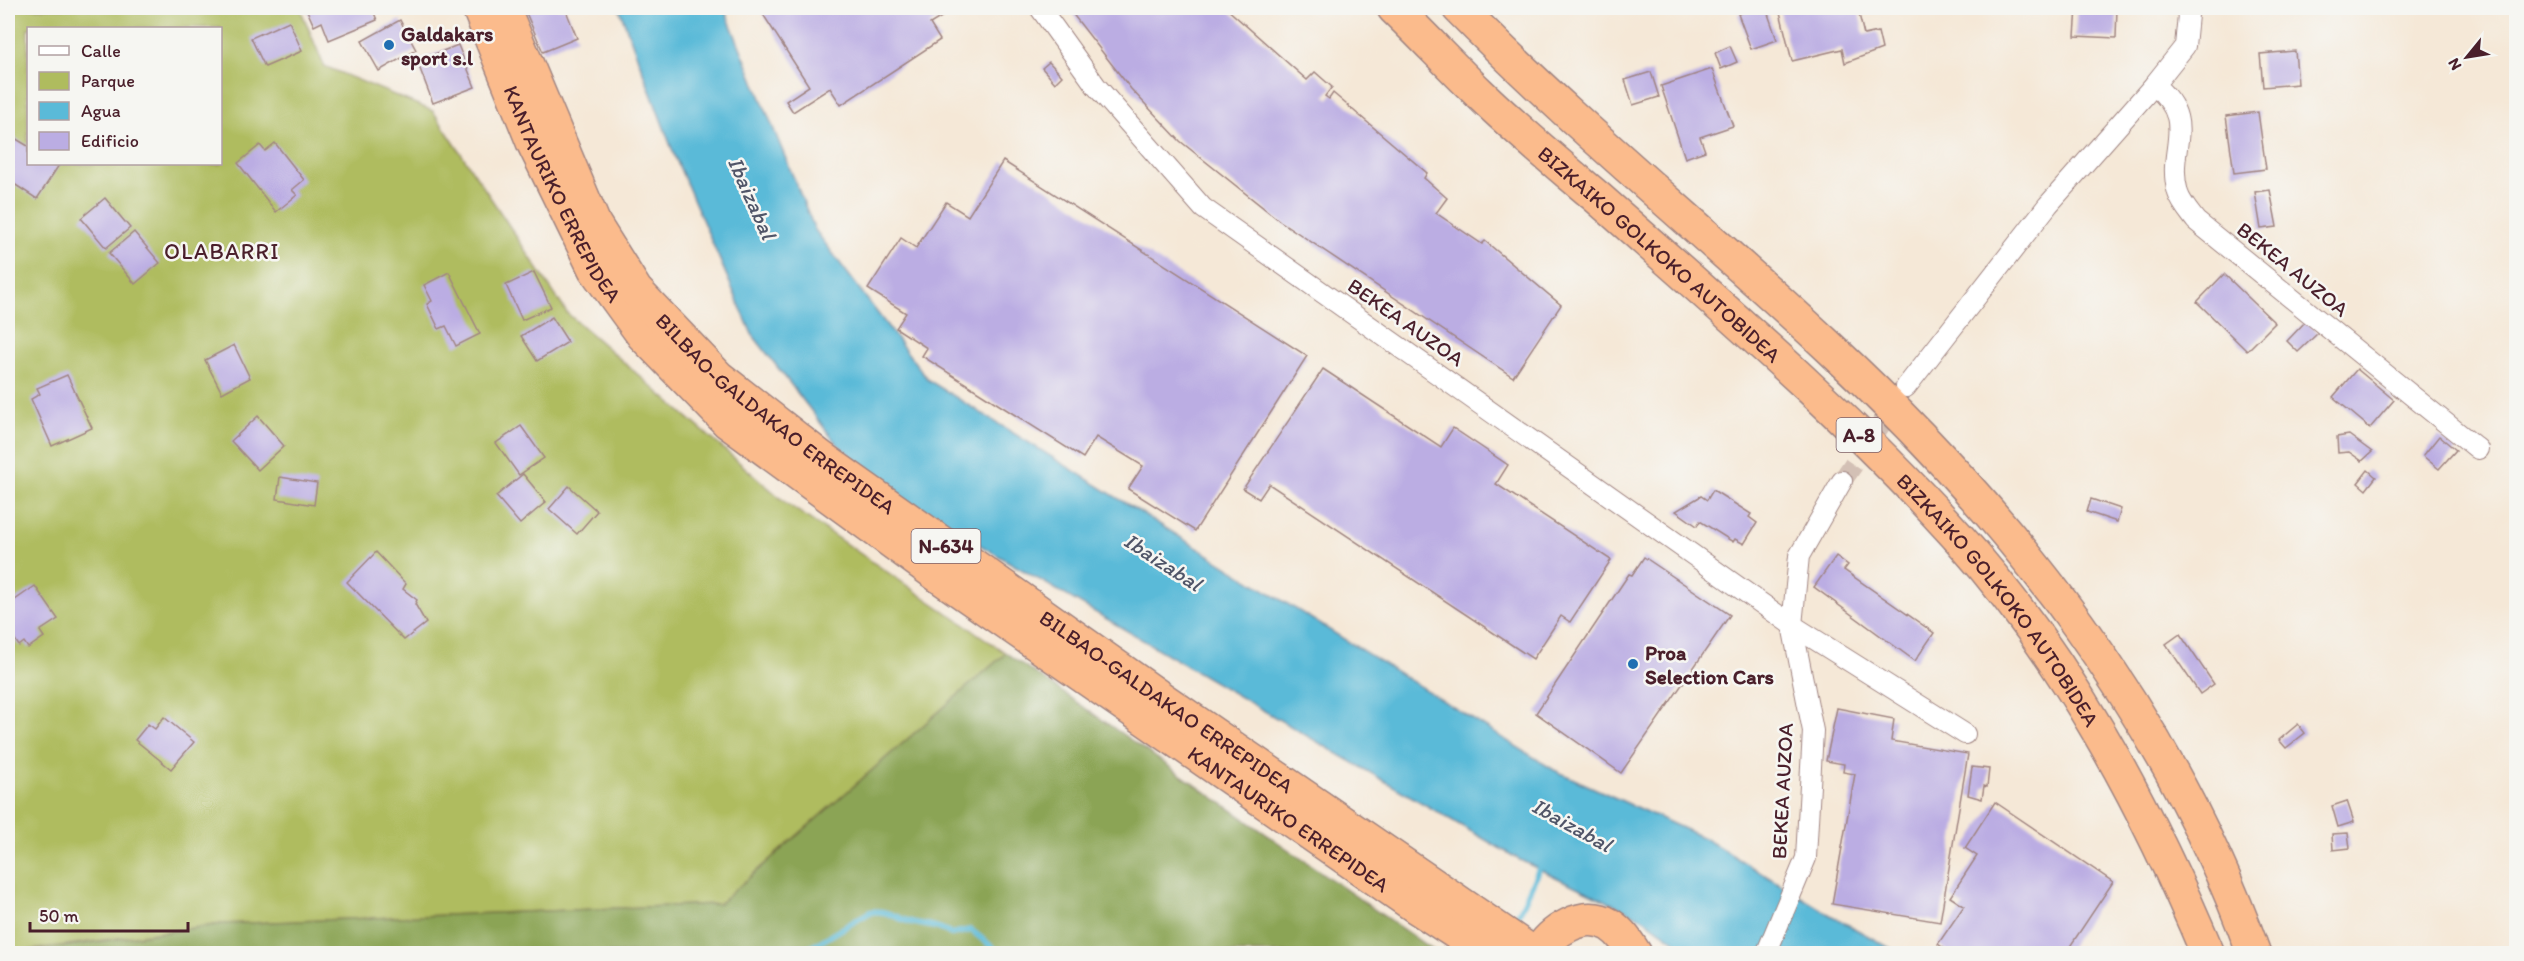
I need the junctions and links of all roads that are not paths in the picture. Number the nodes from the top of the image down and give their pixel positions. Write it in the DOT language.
graph roads {
  1 [pos="479,8"];
  2 [pos="503,8"];
  3 [pos="1040,8"];
  4 [pos="1394,8"];
  5 [pos="1459,8"];
  6 [pos="2185,8"];
  7 [pos="2154,86"];
  8 [pos="1906,387"];
  9 [pos="2478,449"];
  10 [pos="1842,481"];
  11 [pos="1792,625"];
  12 [pos="1965,734"];
  13 [pos="1489,954"];
  14 [pos="1536,954"];
  15 [pos="1635,954"];
  16 [pos="1766,954"];
  17 [pos="2208,954"];
  18 [pos="2254,954"];
  1 -- 13 [label="highway, KANTAURIKO ERREPIDEA / N-634"];
  2 -- 14 [label="highway, BILBAO-GALDAKAO ERREPIDEA / N-634"];
  3 -- 11 [label="street, BEKEA AUZOA"];
  4 -- 17 [label="highway, BIZKAIKO GOLKOKO AUTOBIDEA / A-8"];
  5 -- 18 [label="highway, BIZKAIKO GOLKOKO AUTOBIDEA / A-8"];
  6 -- 7 [label="street"];
  7 -- 8 [label="street"];
  7 -- 9 [label="street, BEKEA AUZOA"];
  10 -- 11 [label="street, BEKEA AUZOA"];
  11 -- 12 [label="street, BEKEA AUZOA"];
  11 -- 16 [label="street, BEKEA AUZOA"];
  14 -- 15 [label="highway"];
}
